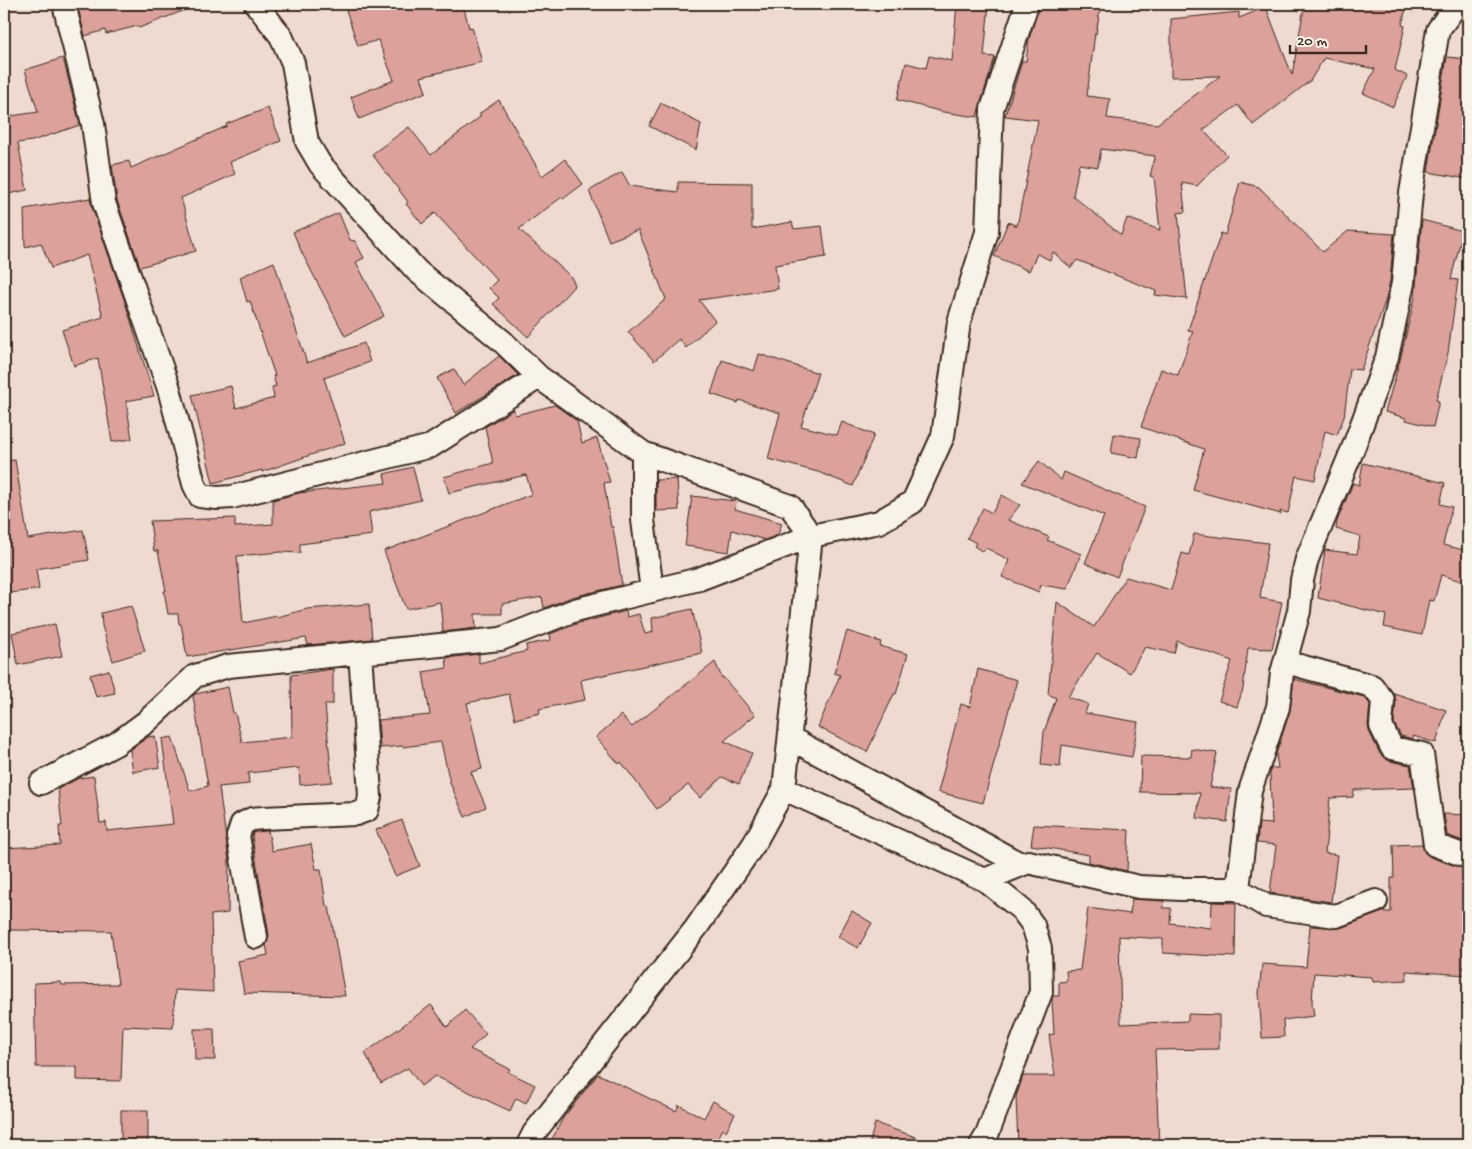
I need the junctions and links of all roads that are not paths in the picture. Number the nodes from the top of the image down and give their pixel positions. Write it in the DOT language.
graph roads {
  1 [pos="64,4"];
  2 [pos="256,4"];
  3 [pos="1027,4"];
  4 [pos="1455,4"];
  5 [pos="539,377"];
  6 [pos="643,452"];
  7 [pos="811,536"];
  8 [pos="652,591"];
  9 [pos="360,653"];
  10 [pos="1286,662"];
  11 [pos="790,738"];
  12 [pos="41,784"];
  13 [pos="784,789"];
  14 [pos="1468,857"];
  15 [pos="1020,864"];
  16 [pos="985,880"];
  17 [pos="1238,889"];
  18 [pos="1376,901"];
  19 [pos="256,937"];
  20 [pos="528,1145"];
  21 [pos="981,1145"];
  1 -- 5 [label="street"];
  2 -- 5 [label="street"];
  3 -- 7 [label="street"];
  4 -- 10 [label="street"];
  5 -- 6 [label="street"];
  6 -- 7 [label="street"];
  6 -- 8 [label="street"];
  7 -- 8 [label="street"];
  7 -- 11 [label="street"];
  8 -- 9 [label="street"];
  9 -- 12 [label="street"];
  9 -- 19 [label="street"];
  10 -- 14 [label="street"];
  10 -- 17 [label="street"];
  11 -- 13 [label="street"];
  11 -- 15 [label="street"];
  13 -- 16 [label="street"];
  13 -- 20 [label="street"];
  15 -- 16 [label="street"];
  15 -- 17 [label="street"];
  16 -- 21 [label="street"];
  17 -- 18 [label="street"];
}
